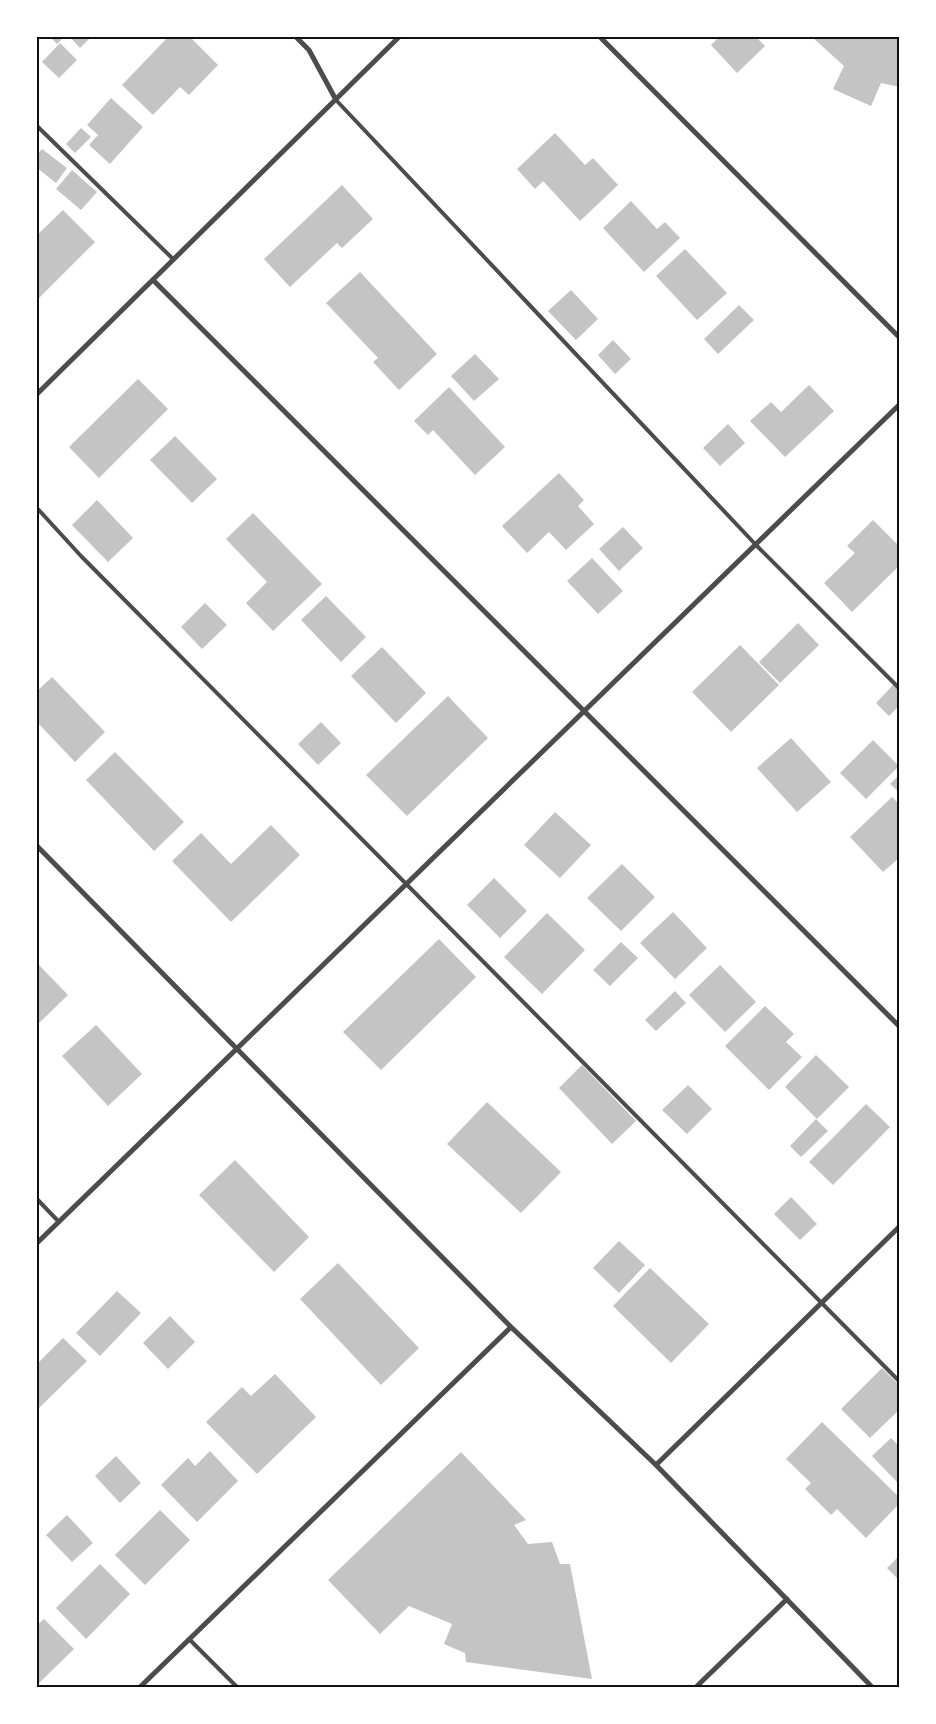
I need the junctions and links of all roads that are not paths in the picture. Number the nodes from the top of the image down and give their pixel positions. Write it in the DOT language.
graph roads {
  1 [pos="295,36"];
  2 [pos="400,36"];
  3 [pos="599,36"];
  4 [pos="336,100"];
  5 [pos="36,125"];
  6 [pos="173,259"];
  7 [pos="153,280"];
  8 [pos="900,338"];
  9 [pos="36,395"];
  10 [pos="900,404"];
  11 [pos="36,507"];
  12 [pos="756,545"];
  13 [pos="900,689"];
  14 [pos="584,712"];
  15 [pos="36,846"];
  16 [pos="407,884"];
  17 [pos="900,1027"];
  18 [pos="237,1049"];
  19 [pos="36,1198"];
  20 [pos="59,1222"];
  21 [pos="900,1226"];
  22 [pos="36,1244"];
  23 [pos="822,1303"];
  24 [pos="511,1327"];
  25 [pos="900,1382"];
  26 [pos="656,1465"];
  27 [pos="787,1599"];
  28 [pos="190,1639"];
  29 [pos="139,1688"];
  30 [pos="238,1688"];
  31 [pos="695,1688"];
  32 [pos="873,1688"];
  1 -- 4 [label="street"];
  2 -- 4 [label="street"];
  3 -- 8 [label="street"];
  4 -- 6 [label="street"];
  4 -- 12 [label="lane"];
  5 -- 6 [label="lane"];
  6 -- 7 [label="street"];
  7 -- 9 [label="street"];
  7 -- 14 [label="street"];
  10 -- 12 [label="street"];
  11 -- 16 [label="lane"];
  12 -- 13 [label="lane"];
  12 -- 14 [label="street"];
  14 -- 16 [label="street"];
  14 -- 17 [label="street"];
  15 -- 18 [label="street"];
  16 -- 18 [label="street"];
  16 -- 23 [label="lane"];
  18 -- 20 [label="street"];
  18 -- 24 [label="street"];
  19 -- 20 [label="lane"];
  20 -- 22 [label="street"];
  21 -- 23 [label="street"];
  23 -- 25 [label="lane"];
  23 -- 26 [label="street"];
  24 -- 26 [label="street"];
  24 -- 28 [label="street"];
  26 -- 27 [label="street"];
  27 -- 31 [label="street"];
  27 -- 32 [label="street"];
  28 -- 29 [label="street"];
  28 -- 30 [label="lane"];
}
